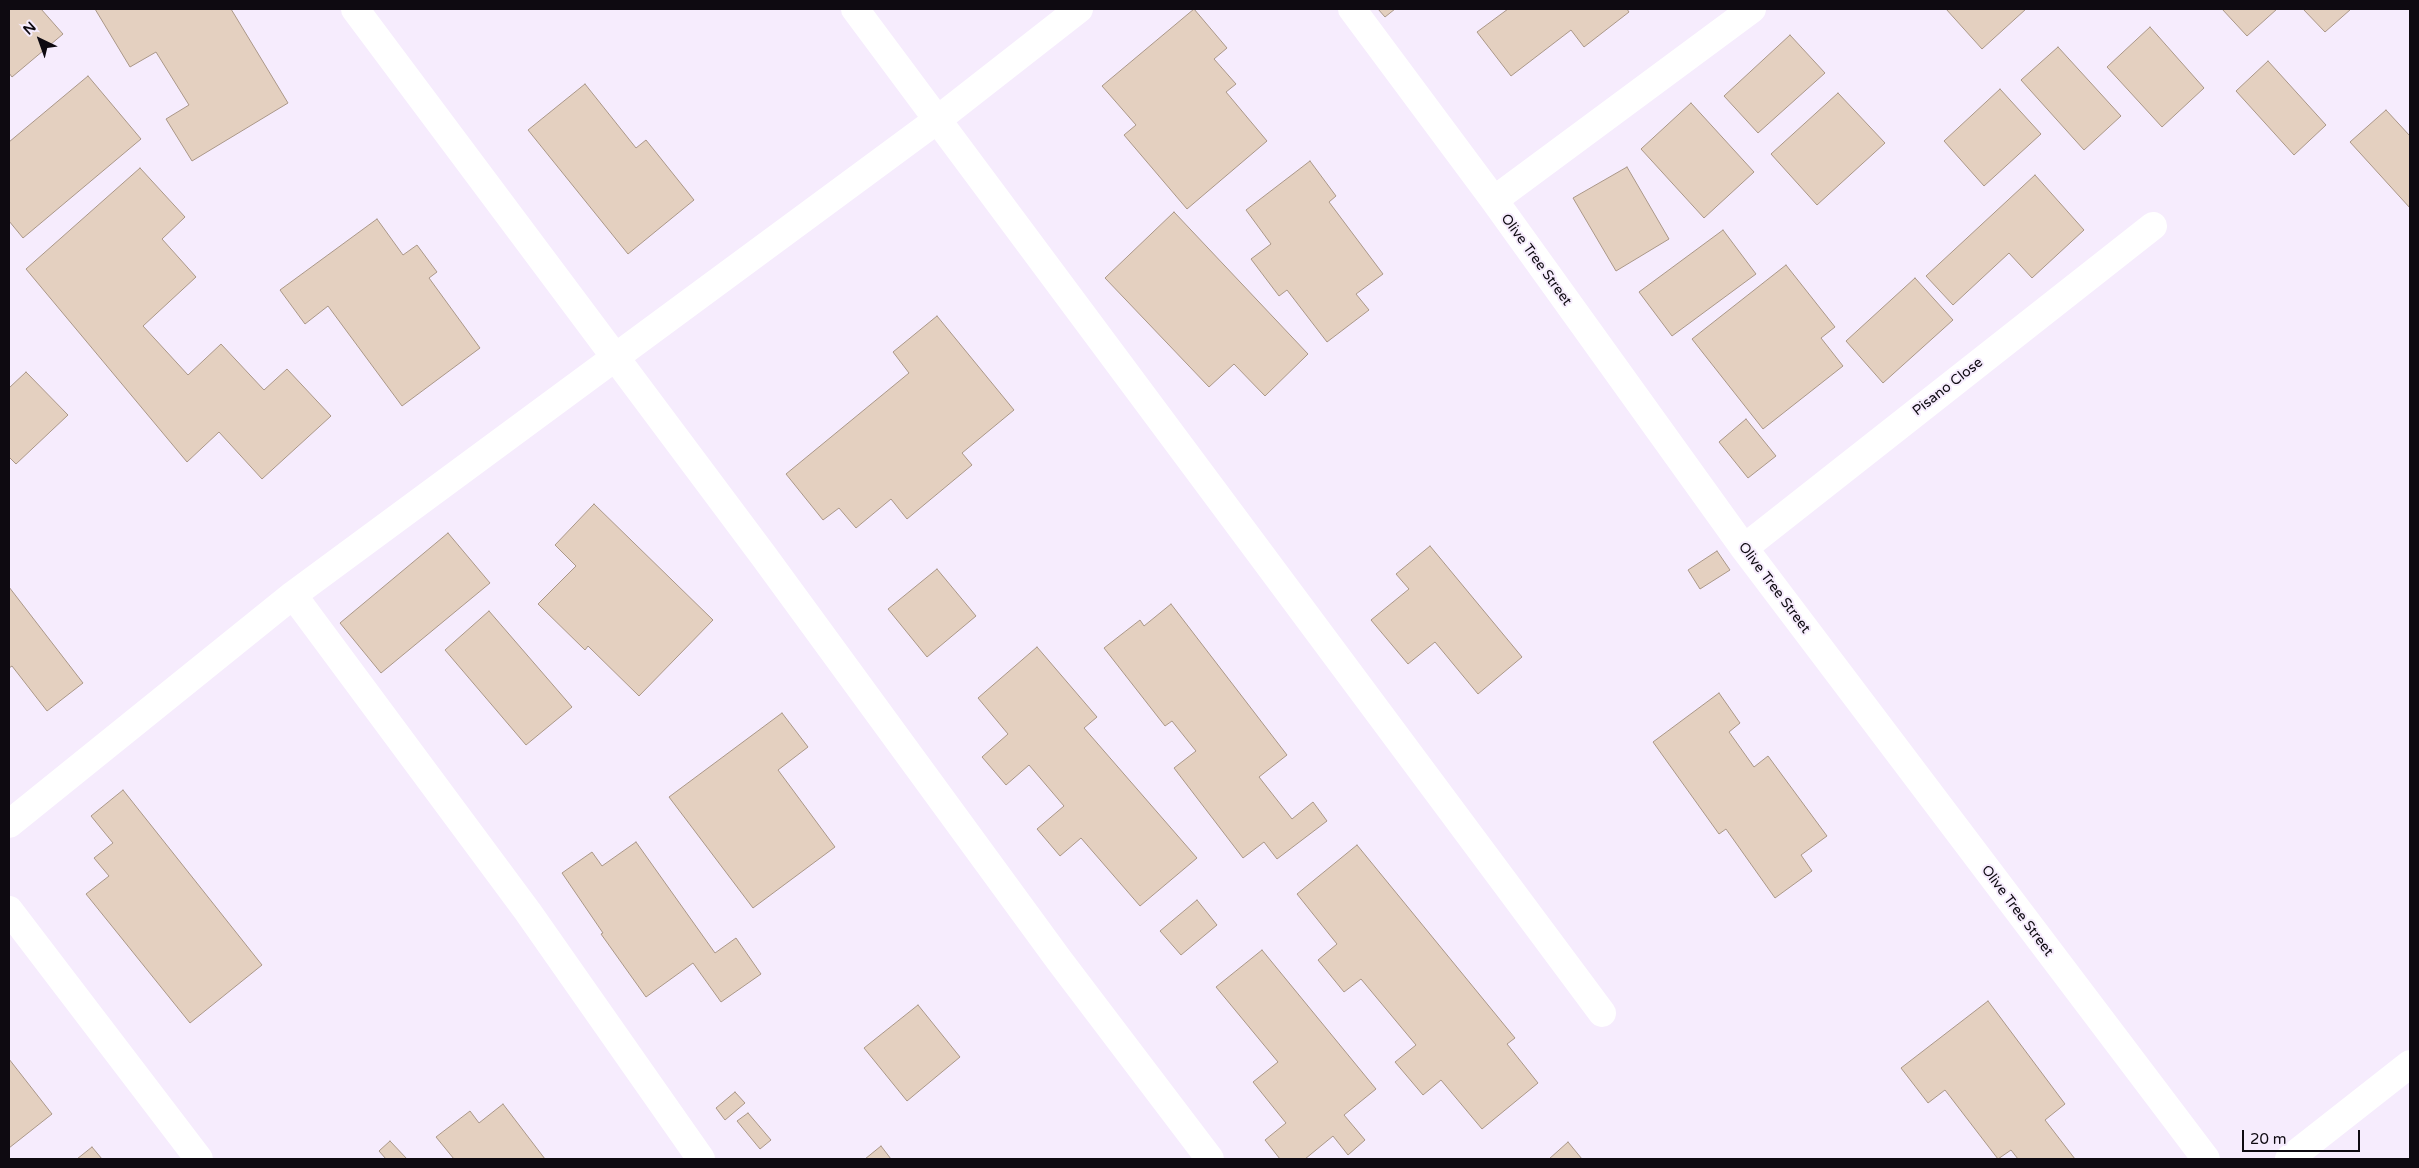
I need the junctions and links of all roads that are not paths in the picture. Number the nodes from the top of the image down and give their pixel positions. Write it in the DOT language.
graph roads {
  1 [pos="355,9"];
  2 [pos="855,9"];
  3 [pos="1079,9"];
  4 [pos="1352,9"];
  5 [pos="1752,9"];
  6 [pos="937,120"];
  7 [pos="1494,200"];
  8 [pos="2153,226"];
  9 [pos="616,358"];
  10 [pos="1744,548"];
  11 [pos="293,595"];
  12 [pos="9,824"];
  13 [pos="9,910"];
  14 [pos="1602,1014"];
  15 [pos="2410,1064"];
  16 [pos="199,1159"];
  17 [pos="701,1159"];
  18 [pos="1210,1159"];
  19 [pos="2206,1159"];
  20 [pos="2289,1159"];
  1 -- 9 [label="street"];
  2 -- 6 [label="street"];
  3 -- 6 [label="street"];
  4 -- 7 [label="street, Olive Tree Street"];
  5 -- 7 [label="street"];
  6 -- 9 [label="street"];
  6 -- 14 [label="street"];
  7 -- 10 [label="street, Olive Tree Street"];
  8 -- 10 [label="street, Pisano Close"];
  9 -- 11 [label="street"];
  9 -- 18 [label="street"];
  10 -- 19 [label="street, Olive Tree Street"];
  11 -- 12 [label="street"];
  11 -- 17 [label="street"];
  13 -- 16 [label="street"];
  15 -- 20 [label="street"];
}
